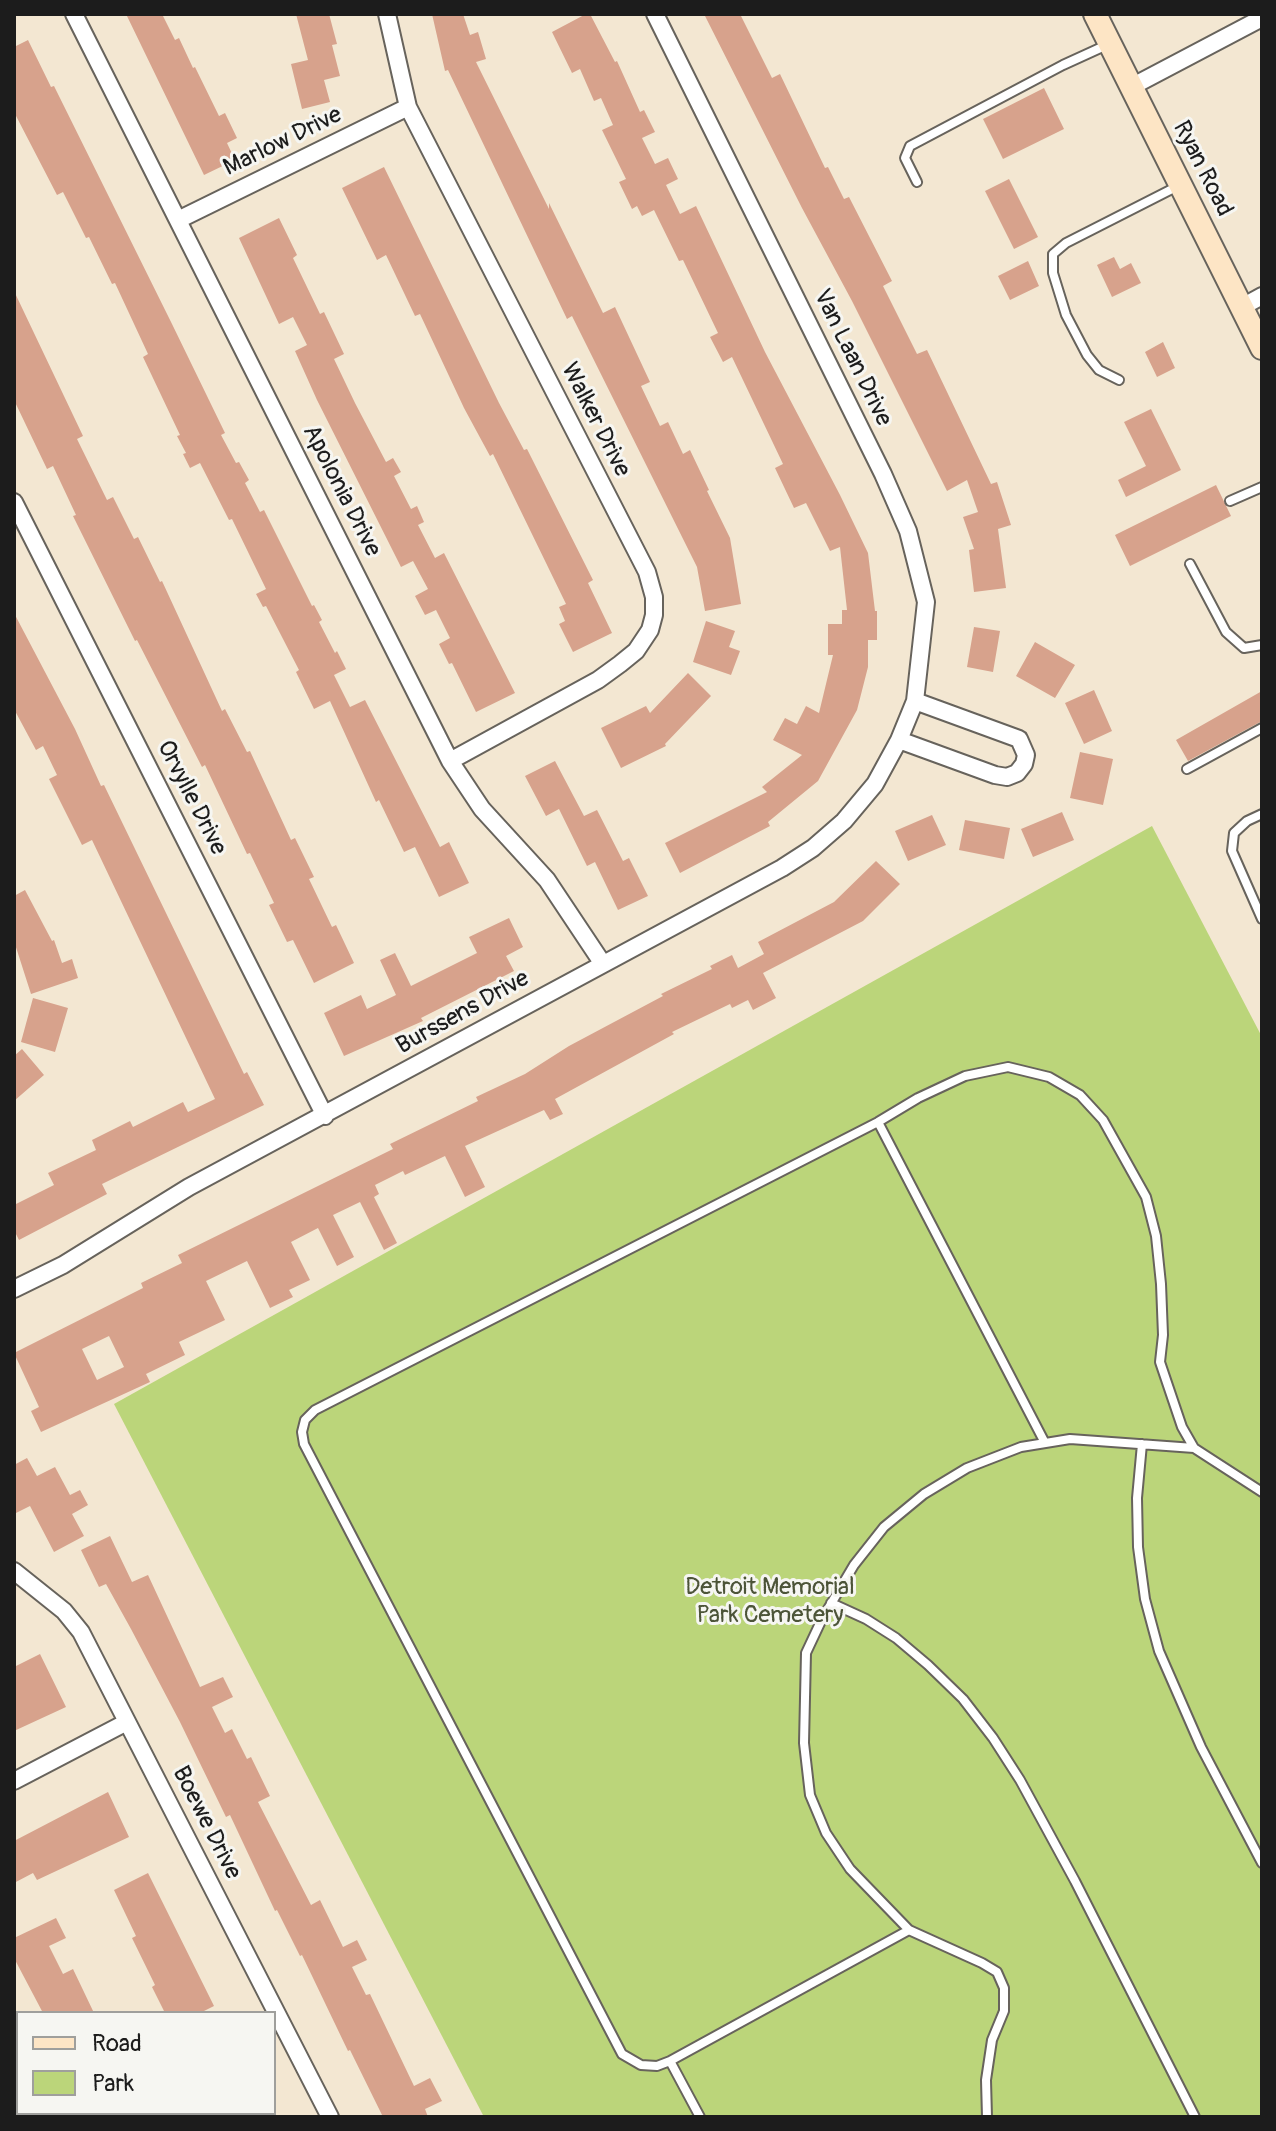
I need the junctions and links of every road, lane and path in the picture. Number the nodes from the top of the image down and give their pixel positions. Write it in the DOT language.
graph roads {
  1 [pos="74,14"];
  2 [pos="387,14"];
  3 [pos="655,14"];
  4 [pos="1095,14"];
  5 [pos="1262,18"];
  6 [pos="1110,44"];
  7 [pos="1131,87"];
  8 [pos="408,107"];
  9 [pos="917,182"];
  10 [pos="1181,185"];
  11 [pos="178,220"];
  12 [pos="1262,296"];
  13 [pos="1242,307"];
  14 [pos="1262,348"];
  15 [pos="1119,380"];
  16 [pos="1262,487"];
  17 [pos="1230,501"];
  18 [pos="14,502"];
  19 [pos="1190,564"];
  20 [pos="1262,645"];
  21 [pos="915,701"];
  22 [pos="1262,728"];
  23 [pos="899,740"];
  24 [pos="450,761"];
  25 [pos="1187,769"];
  26 [pos="1262,814"];
  27 [pos="1262,919"];
  28 [pos="603,964"];
  29 [pos="325,1116"];
  30 [pos="878,1122"];
  31 [pos="14,1289"];
  32 [pos="1044,1441"];
  33 [pos="1142,1444"];
  34 [pos="1194,1448"];
  35 [pos="1262,1492"];
  36 [pos="14,1571"];
  37 [pos="831,1603"];
  38 [pos="127,1722"];
  39 [pos="14,1781"];
  40 [pos="1262,1863"];
  41 [pos="909,1930"];
  42 [pos="276,2011"];
  43 [pos="276,2012"];
  44 [pos="670,2061"];
  45 [pos="330,2117"];
  46 [pos="700,2117"];
  47 [pos="987,2117"];
  48 [pos="1195,2117"];
  1 -- 11 [label="street, Apolonia Drive"];
  2 -- 8 [label="street, Walker Drive"];
  3 -- 21 [label="street, Van Laan Drive"];
  4 -- 6 [label="main road, Ryan Road"];
  5 -- 7 [label="street"];
  6 -- 7 [label="main road, Ryan Road"];
  6 -- 9 [label="lane"];
  7 -- 10 [label="main road, Ryan Road"];
  8 -- 11 [label="street, Marlow Drive"];
  8 -- 24 [label="street, Walker Drive"];
  10 -- 13 [label="main road, Ryan Road"];
  10 -- 15 [label="lane"];
  11 -- 24 [label="street, Apolonia Drive"];
  12 -- 13 [label="street"];
  13 -- 14 [label="main road, Ryan Road"];
  16 -- 17 [label="lane"];
  18 -- 29 [label="street, Orvylle Drive"];
  19 -- 20 [label="lane"];
  21 -- 23 [label="street, Van Laan Drive"];
  21 -- 23 [label="street"];
  22 -- 25 [label="lane"];
  23 -- 28 [label="street, Burssens Drive"];
  24 -- 28 [label="street, Apolonia Drive"];
  26 -- 27 [label="lane"];
  28 -- 29 [label="street, Burssens Drive"];
  29 -- 31 [label="street, Burssens Drive"];
  30 -- 32 [label="lane"];
  30 -- 34 [label="lane"];
  30 -- 44 [label="lane"];
  32 -- 33 [label="lane"];
  32 -- 37 [label="lane"];
  33 -- 34 [label="lane"];
  33 -- 40 [label="lane"];
  34 -- 35 [label="lane"];
  36 -- 38 [label="street, Boewe Drive"];
  37 -- 41 [label="lane"];
  37 -- 48 [label="lane"];
  38 -- 39 [label="street"];
  38 -- 42 [label="street, Boewe Drive"];
  41 -- 44 [label="lane"];
  41 -- 47 [label="lane"];
  43 -- 45 [label="street, Boewe Drive"];
  44 -- 46 [label="lane"];
}
